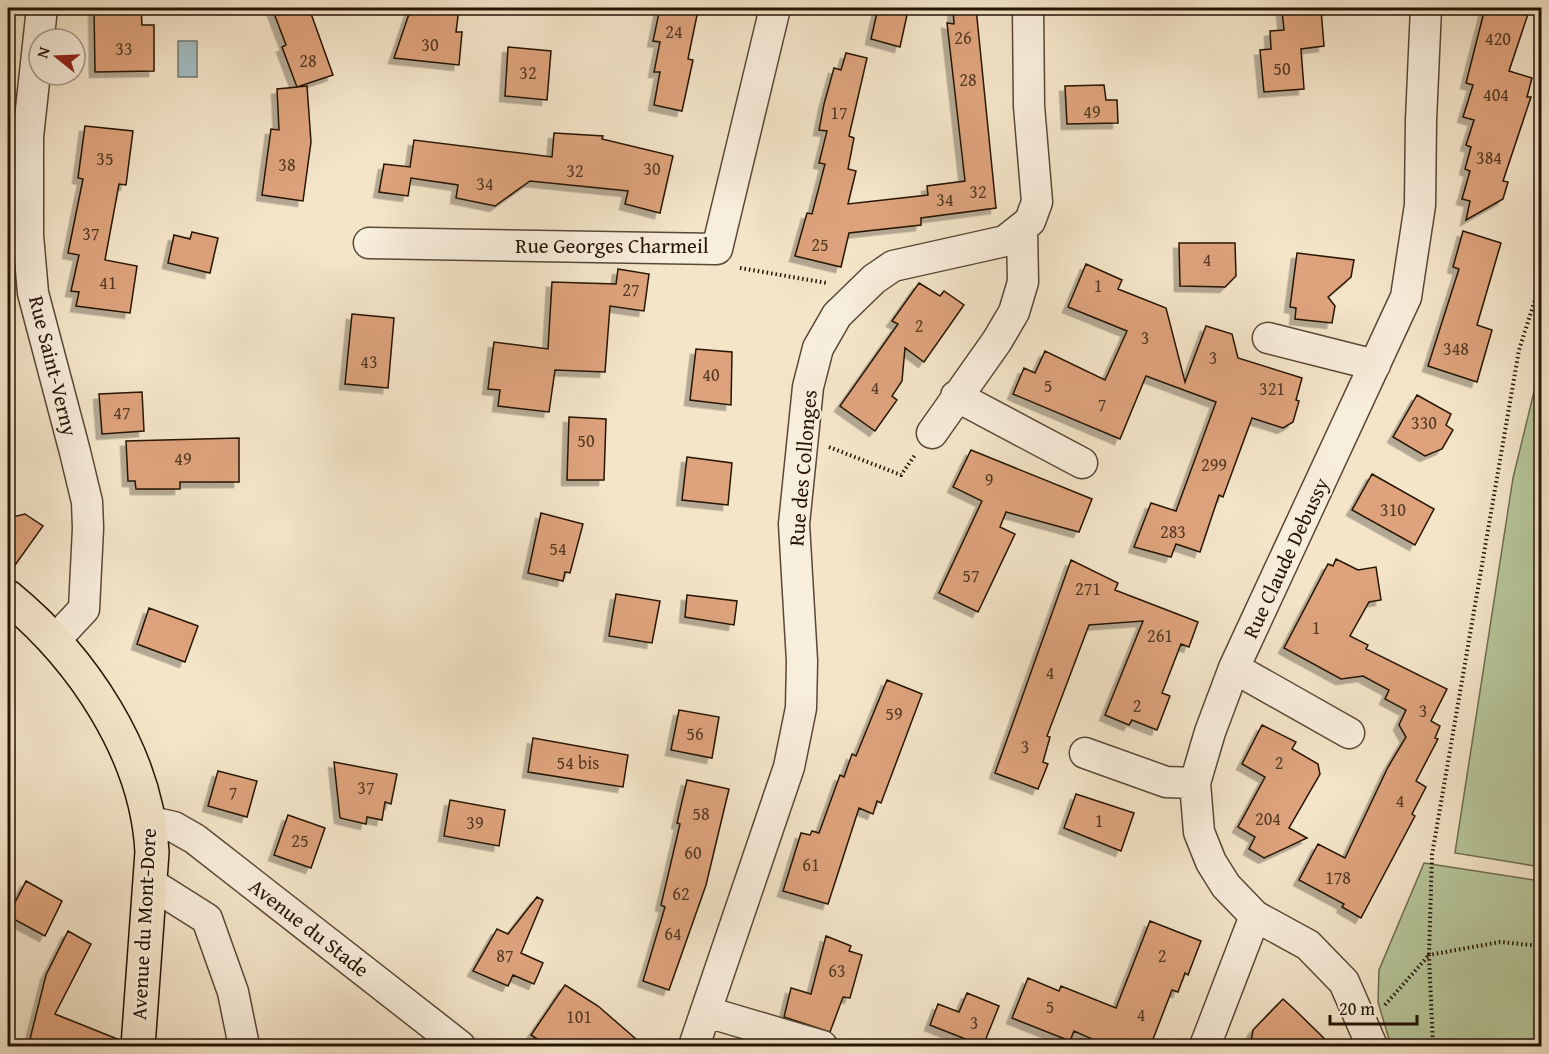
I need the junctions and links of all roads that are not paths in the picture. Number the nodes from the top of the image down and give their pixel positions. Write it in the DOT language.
graph roads {
  1 [pos="42,8"];
  2 [pos="775,8"];
  3 [pos="1028,8"];
  4 [pos="1426,8"];
  5 [pos="1022,230"];
  6 [pos="369,243"];
  7 [pos="1268,338"];
  8 [pos="1375,365"];
  9 [pos="956,396"];
  10 [pos="932,433"];
  11 [pos="1082,463"];
  12 [pos="8,597"];
  13 [pos="55,640"];
  14 [pos="1234,668"];
  15 [pos="1349,733"];
  16 [pos="1085,753"];
  17 [pos="1195,783"];
  18 [pos="151,822"];
  19 [pos="150,883"];
  20 [pos="1255,916"];
  21 [pos="707,1012"];
  22 [pos="138,1047"];
  23 [pos="244,1047"];
  24 [pos="460,1047"];
  25 [pos="694,1047"];
  26 [pos="822,1047"];
  27 [pos="1205,1047"];
  28 [pos="1372,1047"];
  1 -- 13 [label="street, Rue Saint-Verny"];
  2 -- 6 [label="street, Rue Georges Charmeil"];
  3 -- 5 [label="street"];
  4 -- 8 [label="street, Rue Claude Debussy"];
  5 -- 9 [label="street"];
  5 -- 21 [label="street, Rue des Collonges"];
  7 -- 8 [label="street"];
  8 -- 14 [label="street, Rue Claude Debussy"];
  9 -- 10 [label="street"];
  9 -- 11 [label="street"];
  12 -- 13 [label="main road, Avenue du Mont-Dore"];
  13 -- 18 [label="main road, Avenue du Mont-Dore"];
  14 -- 15 [label="street"];
  14 -- 17 [label="street, Rue Claude Debussy"];
  16 -- 17 [label="street"];
  17 -- 20 [label="street, Rue Claude Debussy"];
  18 -- 19 [label="main road, Avenue du Mont-Dore"];
  18 -- 24 [label="street, Avenue du Stade"];
  19 -- 22 [label="main road, Avenue du Mont-Dore"];
  19 -- 23 [label="street"];
  20 -- 27 [label="street"];
  20 -- 28 [label="street, Rue Claude Debussy"];
  21 -- 25 [label="street, Rue des Collonges"];
  21 -- 26 [label="street"];
}
